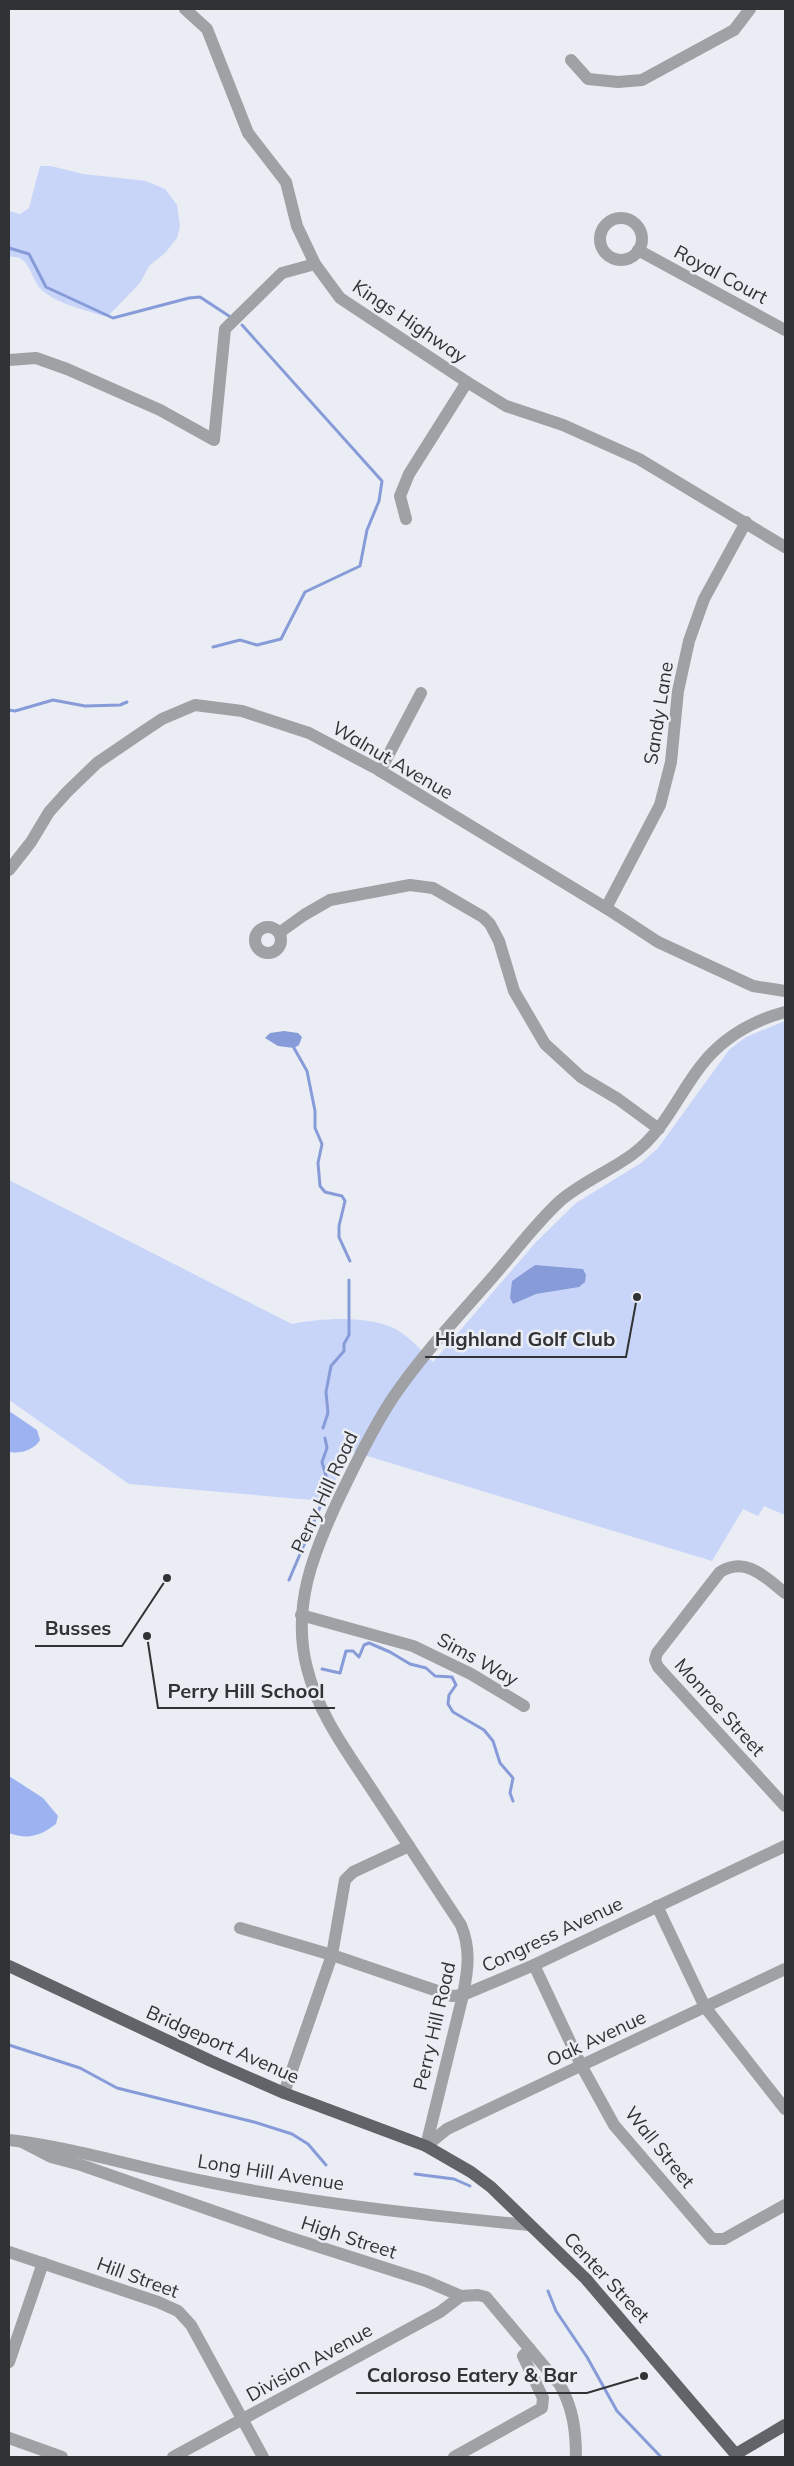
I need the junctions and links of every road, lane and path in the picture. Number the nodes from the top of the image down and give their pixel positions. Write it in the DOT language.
graph roads {
  1 [pos="185,9"];
  2 [pos="750,9"];
  3 [pos="570,60"];
  4 [pos="638,250"];
  5 [pos="315,264"];
  6 [pos="785,330"];
  7 [pos="9,360"];
  8 [pos="467,382"];
  9 [pos="406,519"];
  10 [pos="746,522"];
  11 [pos="785,547"];
  12 [pos="422,693"];
  13 [pos="380,771"];
  14 [pos="9,870"];
  15 [pos="606,908"];
  16 [pos="279,933"];
  17 [pos="785,991"];
  18 [pos="785,1012"];
  19 [pos="659,1129"];
  20 [pos="785,1594"];
  21 [pos="301,1615"];
  22 [pos="524,1706"];
  23 [pos="785,1806"];
  24 [pos="410,1846"];
  25 [pos="785,1846"];
  26 [pos="657,1906"];
  27 [pos="240,1928"];
  28 [pos="332,1955"];
  29 [pos="9,1966"];
  30 [pos="534,1966"];
  31 [pos="785,1968"];
  32 [pos="463,1995"];
  33 [pos="705,2007"];
  34 [pos="581,2065"];
  35 [pos="284,2093"];
  36 [pos="785,2109"];
  37 [pos="9,2140"];
  38 [pos="22,2142"];
  39 [pos="426,2146"];
  40 [pos="785,2205"];
  41 [pos="529,2225"];
  42 [pos="9,2252"];
  43 [pos="43,2263"];
  44 [pos="461,2296"];
  45 [pos="11,2348"];
  46 [pos="530,2349"];
  47 [pos="9,2362"];
  48 [pos="242,2420"];
  49 [pos="785,2424"];
  50 [pos="9,2438"];
  51 [pos="735,2456"];
  52 [pos="62,2457"];
  53 [pos="173,2457"];
  54 [pos="263,2457"];
  55 [pos="454,2457"];
  56 [pos="576,2457"];
  1 -- 5 [label="street, Kings Highway"];
  2 -- 3 [label="street"];
  4 -- 6 [label="street, Royal Court"];
  5 -- 7 [label="street"];
  5 -- 8 [label="street, Kings Highway"];
  8 -- 9 [label="street"];
  8 -- 10 [label="street, Kings Highway"];
  10 -- 11 [label="street, Kings Highway"];
  10 -- 15 [label="street, Sandy Lane"];
  12 -- 13 [label="street"];
  13 -- 14 [label="street, Walnut Avenue"];
  13 -- 15 [label="street, Walnut Avenue"];
  15 -- 17 [label="street, Walnut Avenue"];
  16 -- 19 [label="street"];
  18 -- 19 [label="street, Perry Hill Road"];
  19 -- 21 [label="street, Perry Hill Road"];
  20 -- 23 [label="street, Monroe Street"];
  21 -- 22 [label="street, Sims Way"];
  21 -- 24 [label="street, Perry Hill Road"];
  24 -- 28 [label="street"];
  24 -- 32 [label="street, Perry Hill Road"];
  25 -- 26 [label="street, Congress Avenue"];
  26 -- 30 [label="street, Congress Avenue"];
  26 -- 33 [label="street"];
  27 -- 28 [label="street"];
  28 -- 32 [label="street"];
  28 -- 35 [label="street"];
  29 -- 35 [label="main road, Bridgeport Avenue"];
  30 -- 32 [label="street, Congress Avenue"];
  30 -- 34 [label="street, Wall Street"];
  31 -- 33 [label="street, Oak Avenue"];
  32 -- 39 [label="street, Perry Hill Road"];
  33 -- 34 [label="street, Oak Avenue"];
  33 -- 36 [label="street"];
  34 -- 39 [label="street, Oak Avenue"];
  34 -- 40 [label="street, Wall Street"];
  35 -- 39 [label="main road, Bridgeport Avenue"];
  37 -- 38 [label="street, Long Hill Avenue"];
  38 -- 41 [label="street, Long Hill Avenue"];
  38 -- 44 [label="street, High Street"];
  39 -- 41 [label="main road, Center Street"];
  41 -- 51 [label="main road, Center Street"];
  42 -- 43 [label="street, Hill Street"];
  43 -- 45 [label="street"];
  43 -- 48 [label="street, Hill Street"];
  44 -- 46 [label="street, High Street"];
  44 -- 48 [label="street, Division Avenue"];
  45 -- 47 [label="street"];
  46 -- 55 [label="street"];
  46 -- 56 [label="street, High Street"];
  48 -- 53 [label="street, Division Avenue"];
  48 -- 54 [label="street, Hill Street"];
  49 -- 51 [label="main road"];
  50 -- 52 [label="street"];
}
